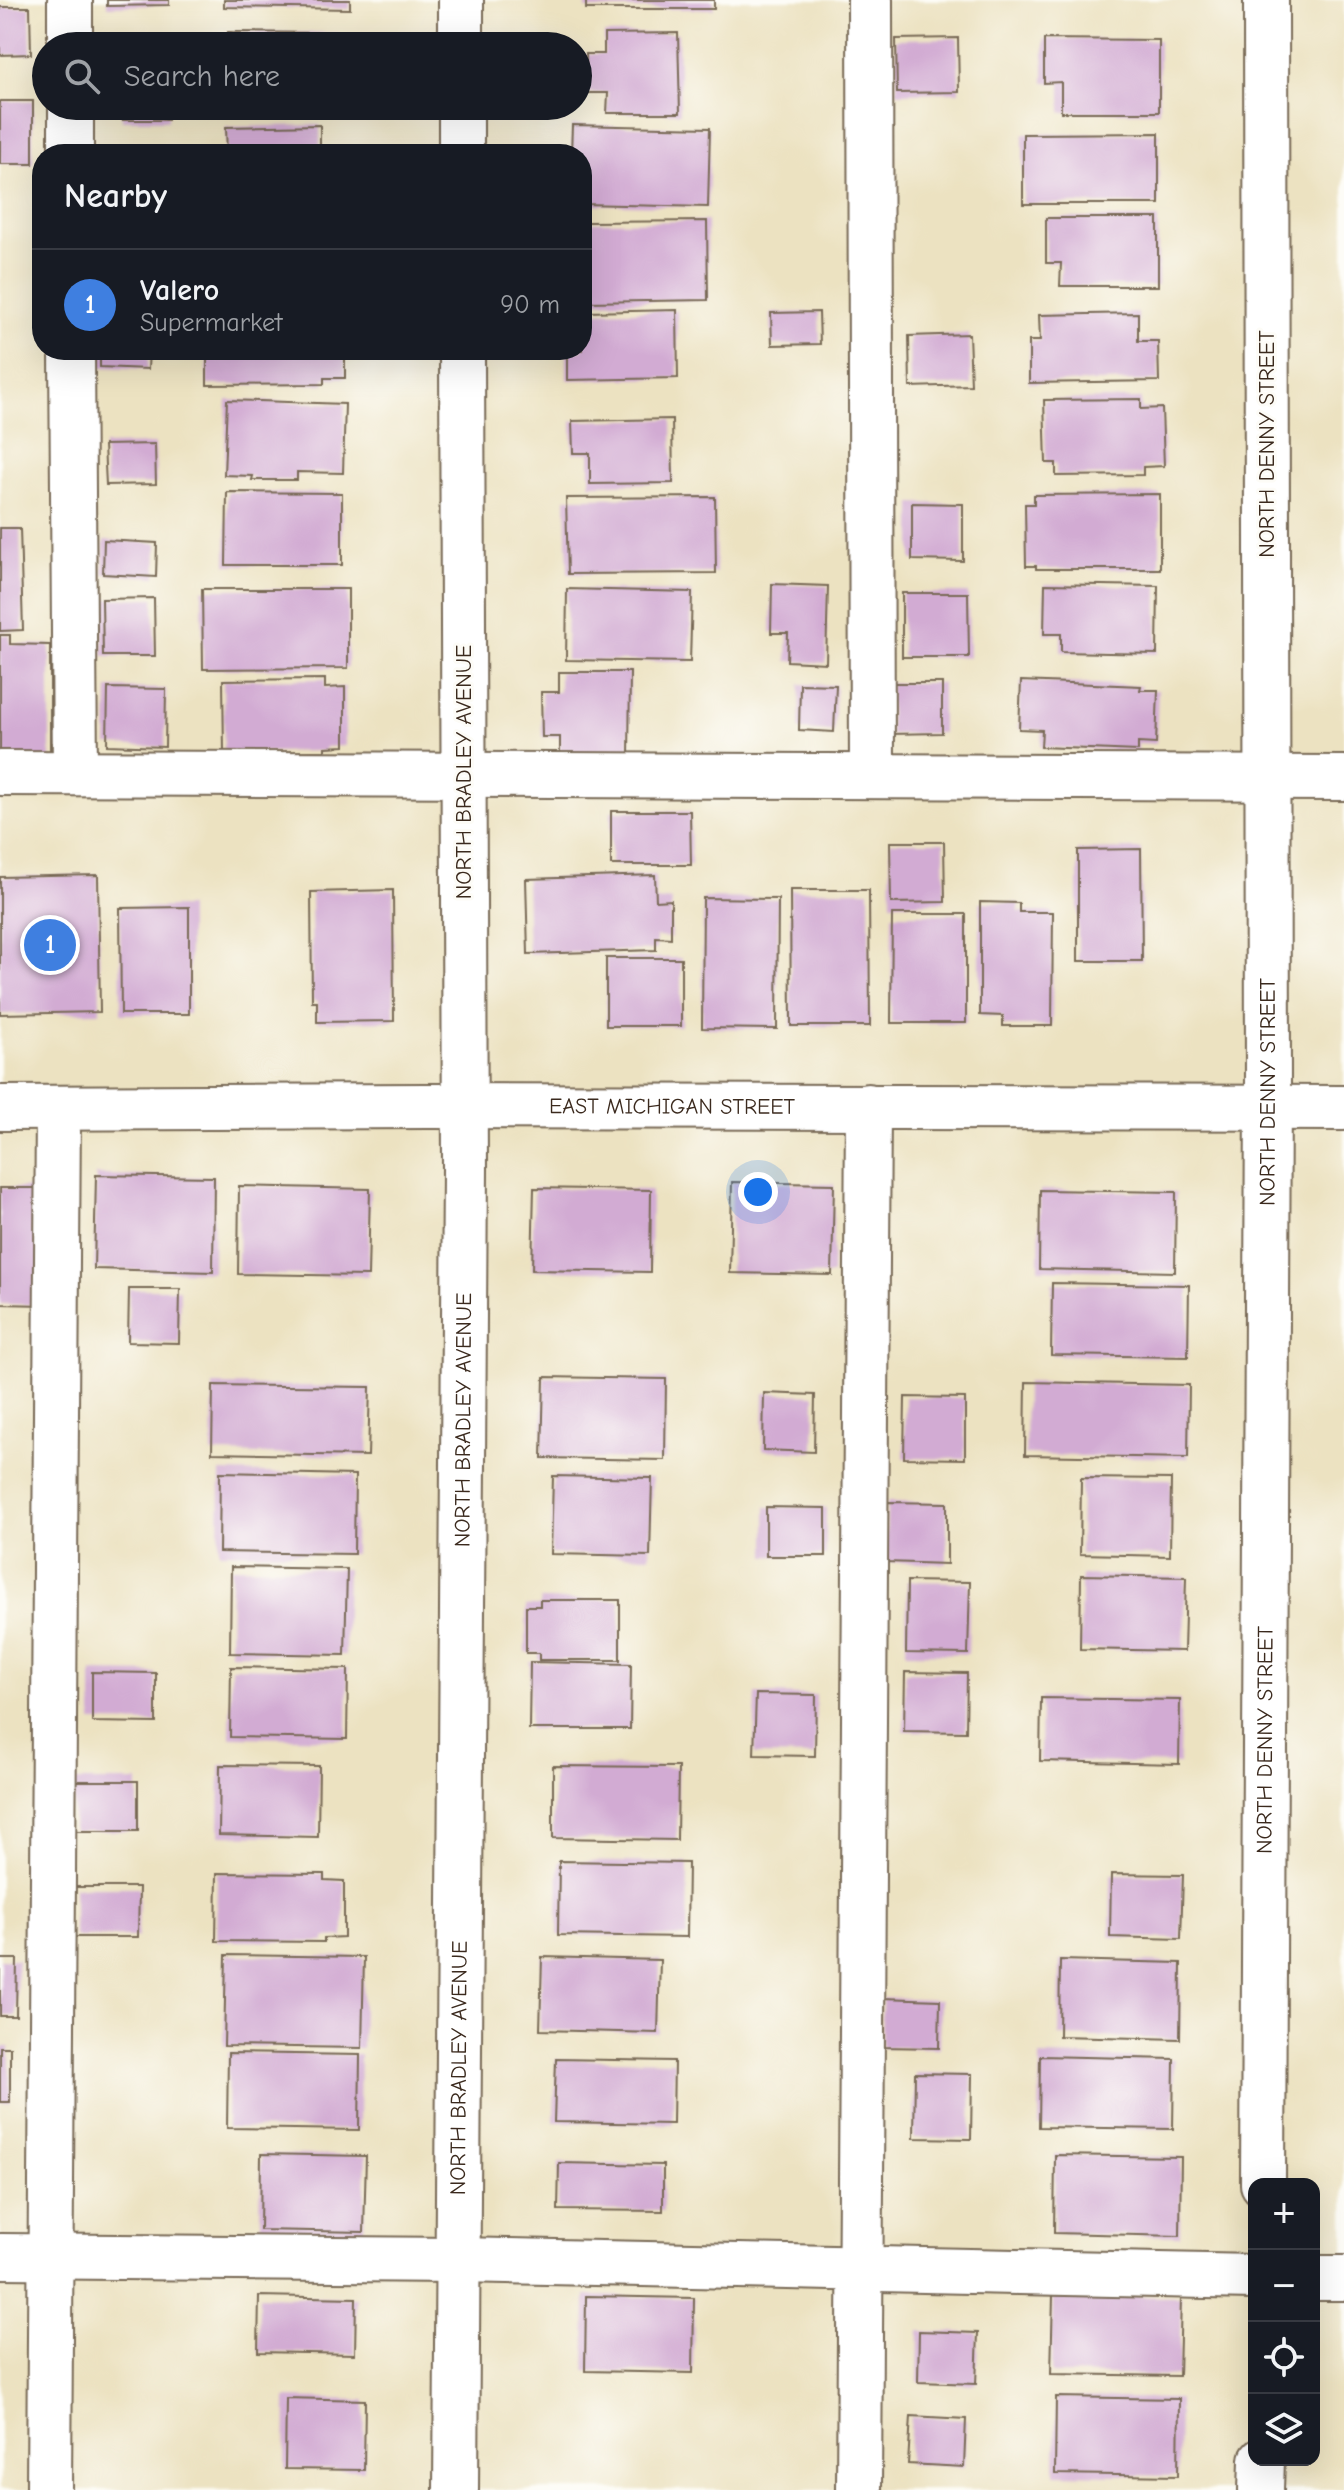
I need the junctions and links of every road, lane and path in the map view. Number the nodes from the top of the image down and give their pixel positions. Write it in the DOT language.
graph roads {
  1 [pos="70,0"];
  2 [pos="461,0"];
  3 [pos="870,0"];
  4 [pos="1266,0"];
  5 [pos="70,32"];
  6 [pos="461,32"];
  7 [pos="71,120"];
  8 [pos="461,120"];
  9 [pos="71,144"];
  10 [pos="461,144"];
  11 [pos="72,360"];
  12 [pos="462,360"];
  13 [pos="0,773"];
  14 [pos="75,773"];
  15 [pos="464,774"];
  16 [pos="872,776"];
  17 [pos="1267,777"];
  18 [pos="1344,778"];
  19 [pos="464,1106"];
  20 [pos="868,1106"];
  21 [pos="0,1108"];
  22 [pos="58,1108"];
  23 [pos="1268,1108"];
  24 [pos="1344,1108"];
  25 [pos="1263,2178"];
  26 [pos="0,2256"];
  27 [pos="52,2256"];
  28 [pos="458,2260"];
  29 [pos="862,2269"];
  30 [pos="1248,2277"];
  31 [pos="1320,2278"];
  32 [pos="1344,2278"];
  33 [pos="1262,2466"];
  34 [pos="49,2490"];
  35 [pos="456,2490"];
  36 [pos="859,2490"];
  37 [pos="1261,2490"];
  1 -- 5 [label="street"];
  2 -- 6 [label="street"];
  3 -- 16 [label="street"];
  4 -- 17 [label="street, NORTH DENNY STREET"];
  7 -- 9 [label="street"];
  8 -- 10 [label="street"];
  11 -- 14 [label="street"];
  12 -- 15 [label="street, NORTH BRADLEY AVENUE"];
  13 -- 14 [label="street"];
  14 -- 15 [label="street"];
  15 -- 16 [label="street"];
  15 -- 19 [label="street, NORTH BRADLEY AVENUE"];
  16 -- 17 [label="street"];
  17 -- 18 [label="street"];
  17 -- 23 [label="street, NORTH DENNY STREET"];
  19 -- 20 [label="street, EAST MICHIGAN STREET"];
  19 -- 22 [label="street, EAST MICHIGAN STREET"];
  19 -- 28 [label="street, NORTH BRADLEY AVENUE"];
  20 -- 23 [label="street, EAST MICHIGAN STREET"];
  20 -- 29 [label="street"];
  21 -- 22 [label="street, EAST MICHIGAN STREET"];
  22 -- 27 [label="street"];
  23 -- 24 [label="street, EAST MICHIGAN STREET"];
  23 -- 25 [label="street, NORTH DENNY STREET"];
  26 -- 27 [label="street"];
  27 -- 28 [label="street"];
  27 -- 34 [label="street"];
  28 -- 29 [label="street"];
  28 -- 35 [label="street, NORTH BRADLEY AVENUE"];
  29 -- 30 [label="street"];
  29 -- 36 [label="street"];
  31 -- 32 [label="street"];
  33 -- 37 [label="street"];
}
